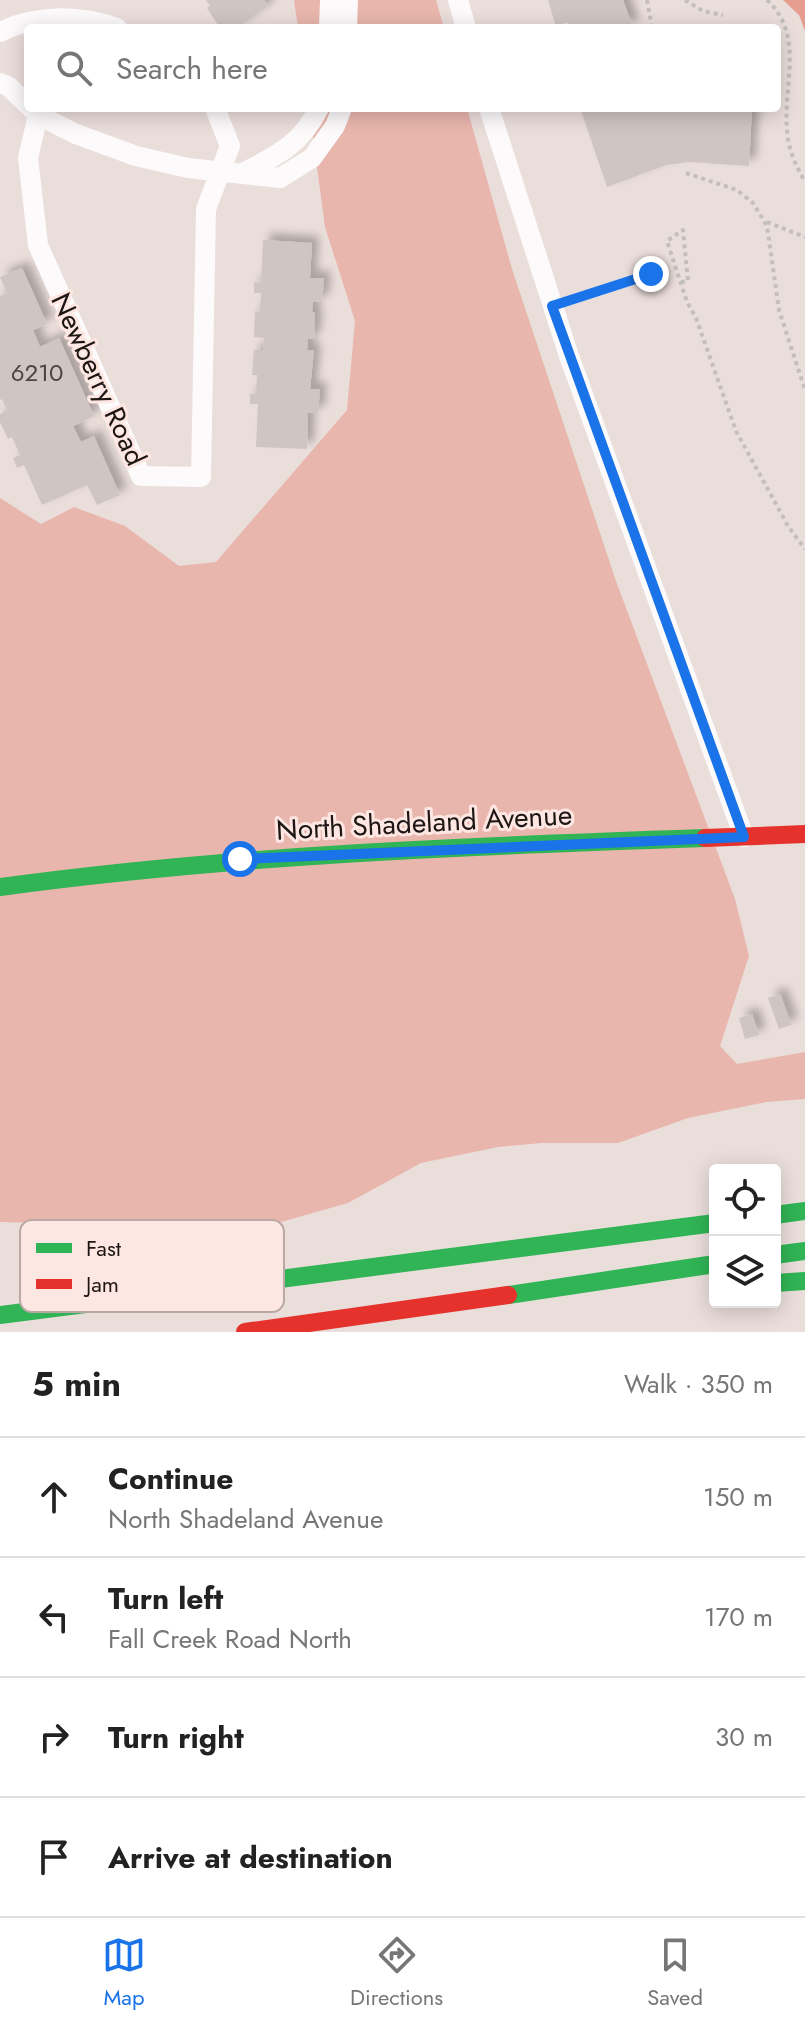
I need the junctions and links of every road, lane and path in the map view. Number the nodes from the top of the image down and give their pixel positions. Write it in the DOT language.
graph roads {
  1 [pos="330,0"];
  2 [pos="348,0"];
  3 [pos="458,0"];
  4 [pos="647,0"];
  5 [pos="685,0"];
  6 [pos="767,0"];
  7 [pos="723,15"];
  8 [pos="103,24"];
  9 [pos="329,24"];
  10 [pos="347,24"];
  11 [pos="465,24"];
  12 [pos="651,24"];
  13 [pos="0,32"];
  14 [pos="0,83"];
  15 [pos="24,101"];
  16 [pos="33,112"];
  17 [pos="39,112"];
  18 [pos="217,112"];
  19 [pos="317,112"];
  20 [pos="340,112"];
  21 [pos="490,112"];
  22 [pos="219,172"];
  23 [pos="686,173"];
  24 [pos="241,174"];
  25 [pos="805,182"];
  26 [pos="764,221"];
  27 [pos="805,237"];
  28 [pos="651,274"];
  29 [pos="681,282"];
  30 [pos="552,306"];
  31 [pos="805,390"];
  32 [pos="805,549"];
  33 [pos="805,834"];
  34 [pos="744,837"];
  35 [pos="0,887"];
  36 [pos="805,1211"];
  37 [pos="781,1214"];
  38 [pos="709,1224"];
  39 [pos="805,1251"];
  40 [pos="781,1254"];
  41 [pos="709,1265"];
  42 [pos="284,1278"];
  43 [pos="805,1281"];
  44 [pos="781,1283"];
  45 [pos="699,1286"];
  46 [pos="540,1291"];
  47 [pos="23,1312"];
  48 [pos="0,1315"];
  49 [pos="245,1332"];
  1 -- 9 [label="street"];
  2 -- 10 [label="street"];
  3 -- 11 [label="street"];
  4 -- 12 [label="path"];
  5 -- 7 [label="path"];
  6 -- 25 [label="path"];
  8 -- 13 [label="street"];
  14 -- 15 [label="street"];
  16 -- 22 [label="street, Newberry Road"];
  17 -- 22 [label="street"];
  18 -- 22 [label="street, Newberry Road"];
  19 -- 24 [label="street"];
  20 -- 24 [label="street"];
  21 -- 30 [label="street"];
  22 -- 24 [label="street"];
  23 -- 26 [label="path"];
  26 -- 27 [label="path"];
  26 -- 31 [label="path"];
  28 -- 30 [label="lane"];
  29 -- 29 [label="path"];
  29 -- 32 [label="path"];
  30 -- 34 [label="street"];
  33 -- 34 [label="main road, North Shadeland Avenue"];
  34 -- 35 [label="main road, North Shadeland Avenue"];
  36 -- 37 [label="main road"];
  38 -- 42 [label="main road"];
  39 -- 40 [label="main road"];
  41 -- 46 [label="main road"];
  43 -- 44 [label="main road"];
  45 -- 46 [label="main road"];
  46 -- 49 [label="main road"];
  47 -- 48 [label="main road"];
}
